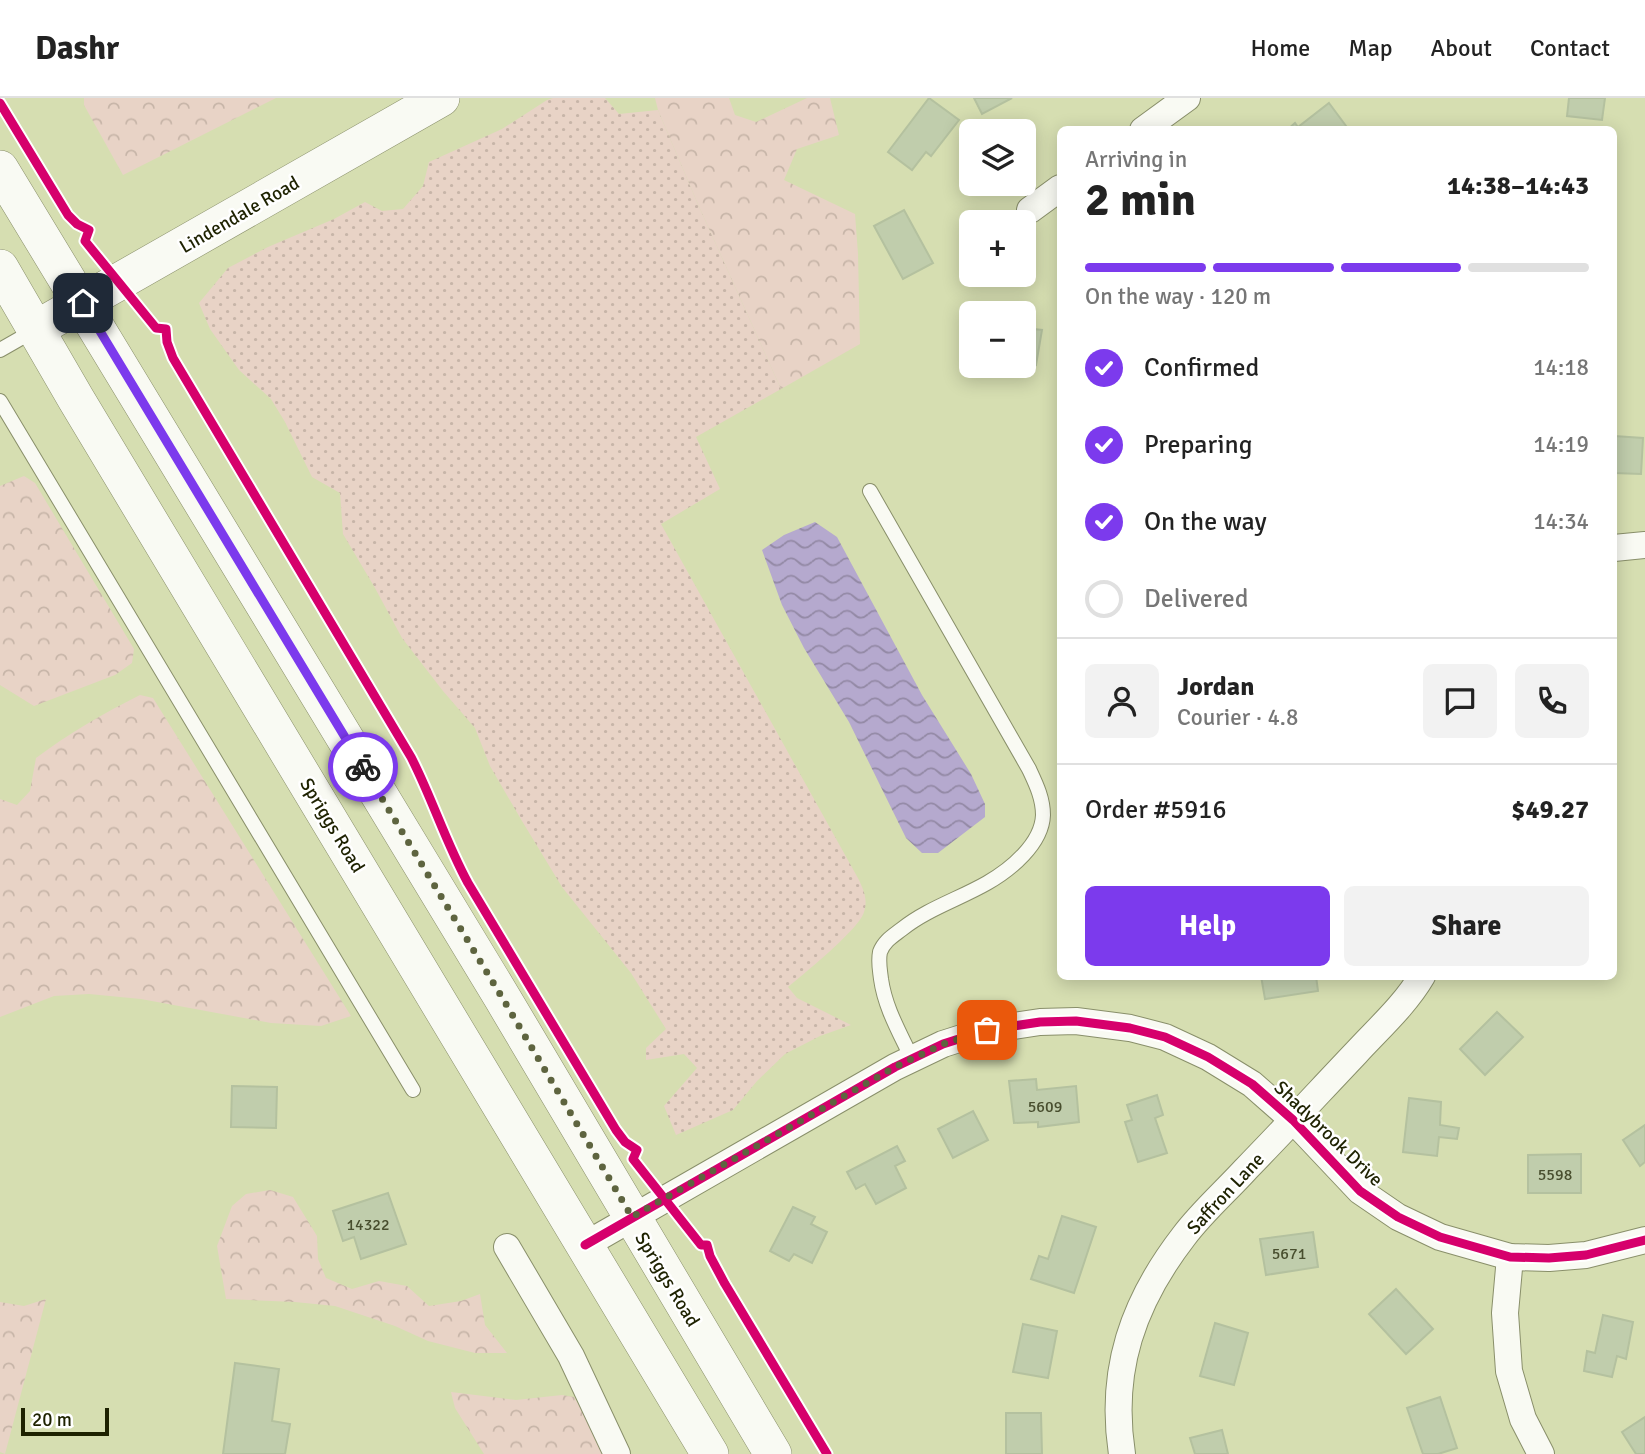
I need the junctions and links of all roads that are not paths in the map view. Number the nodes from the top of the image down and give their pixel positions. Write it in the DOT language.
graph roads {
  1 [pos="441,98"];
  2 [pos="1187,98"];
  3 [pos="1148,126"];
  4 [pos="0,169"];
  5 [pos="1057,190"];
  6 [pos="1030,210"];
  7 [pos="0,268"];
  8 [pos="83,303"];
  9 [pos="36,330"];
  10 [pos="0,350"];
  11 [pos="0,401"];
  12 [pos="870,491"];
  13 [pos="1645,545"];
  14 [pos="1617,548"];
  15 [pos="1420,980"];
  16 [pos="912,1059"];
  17 [pos="413,1090"];
  18 [pos="1293,1120"];
  19 [pos="632,1217"];
  20 [pos="1645,1240"];
  21 [pos="585,1245"];
  22 [pos="508,1247"];
  23 [pos="1510,1257"];
  24 [pos="617,1454"];
  25 [pos="710,1454"];
  26 [pos="773,1454"];
  27 [pos="1122,1454"];
  28 [pos="1541,1454"];
  1 -- 8 [label="main road, Lindendale Road"];
  2 -- 3 [label="street"];
  4 -- 8 [label="main road, Spriggs Road"];
  5 -- 6 [label="street"];
  7 -- 9 [label="main road, Spriggs Road"];
  8 -- 9 [label="main road, Lindendale Road"];
  8 -- 19 [label="main road, Spriggs Road"];
  9 -- 10 [label="lane"];
  9 -- 21 [label="main road, Spriggs Road"];
  11 -- 17 [label="lane"];
  12 -- 16 [label="lane"];
  13 -- 14 [label="street"];
  15 -- 18 [label="street, Saffron Lane"];
  16 -- 18 [label="street, Shadybrook Drive"];
  16 -- 19 [label="street, Shadybrook Drive"];
  18 -- 23 [label="street, Shadybrook Drive"];
  18 -- 27 [label="street, Saffron Lane"];
  19 -- 21 [label="street, Shadybrook Drive"];
  19 -- 26 [label="main road, Spriggs Road"];
  20 -- 23 [label="street, Shadybrook Drive"];
  21 -- 25 [label="main road, Spriggs Road"];
  22 -- 24 [label="street"];
  23 -- 28 [label="street"];
}
